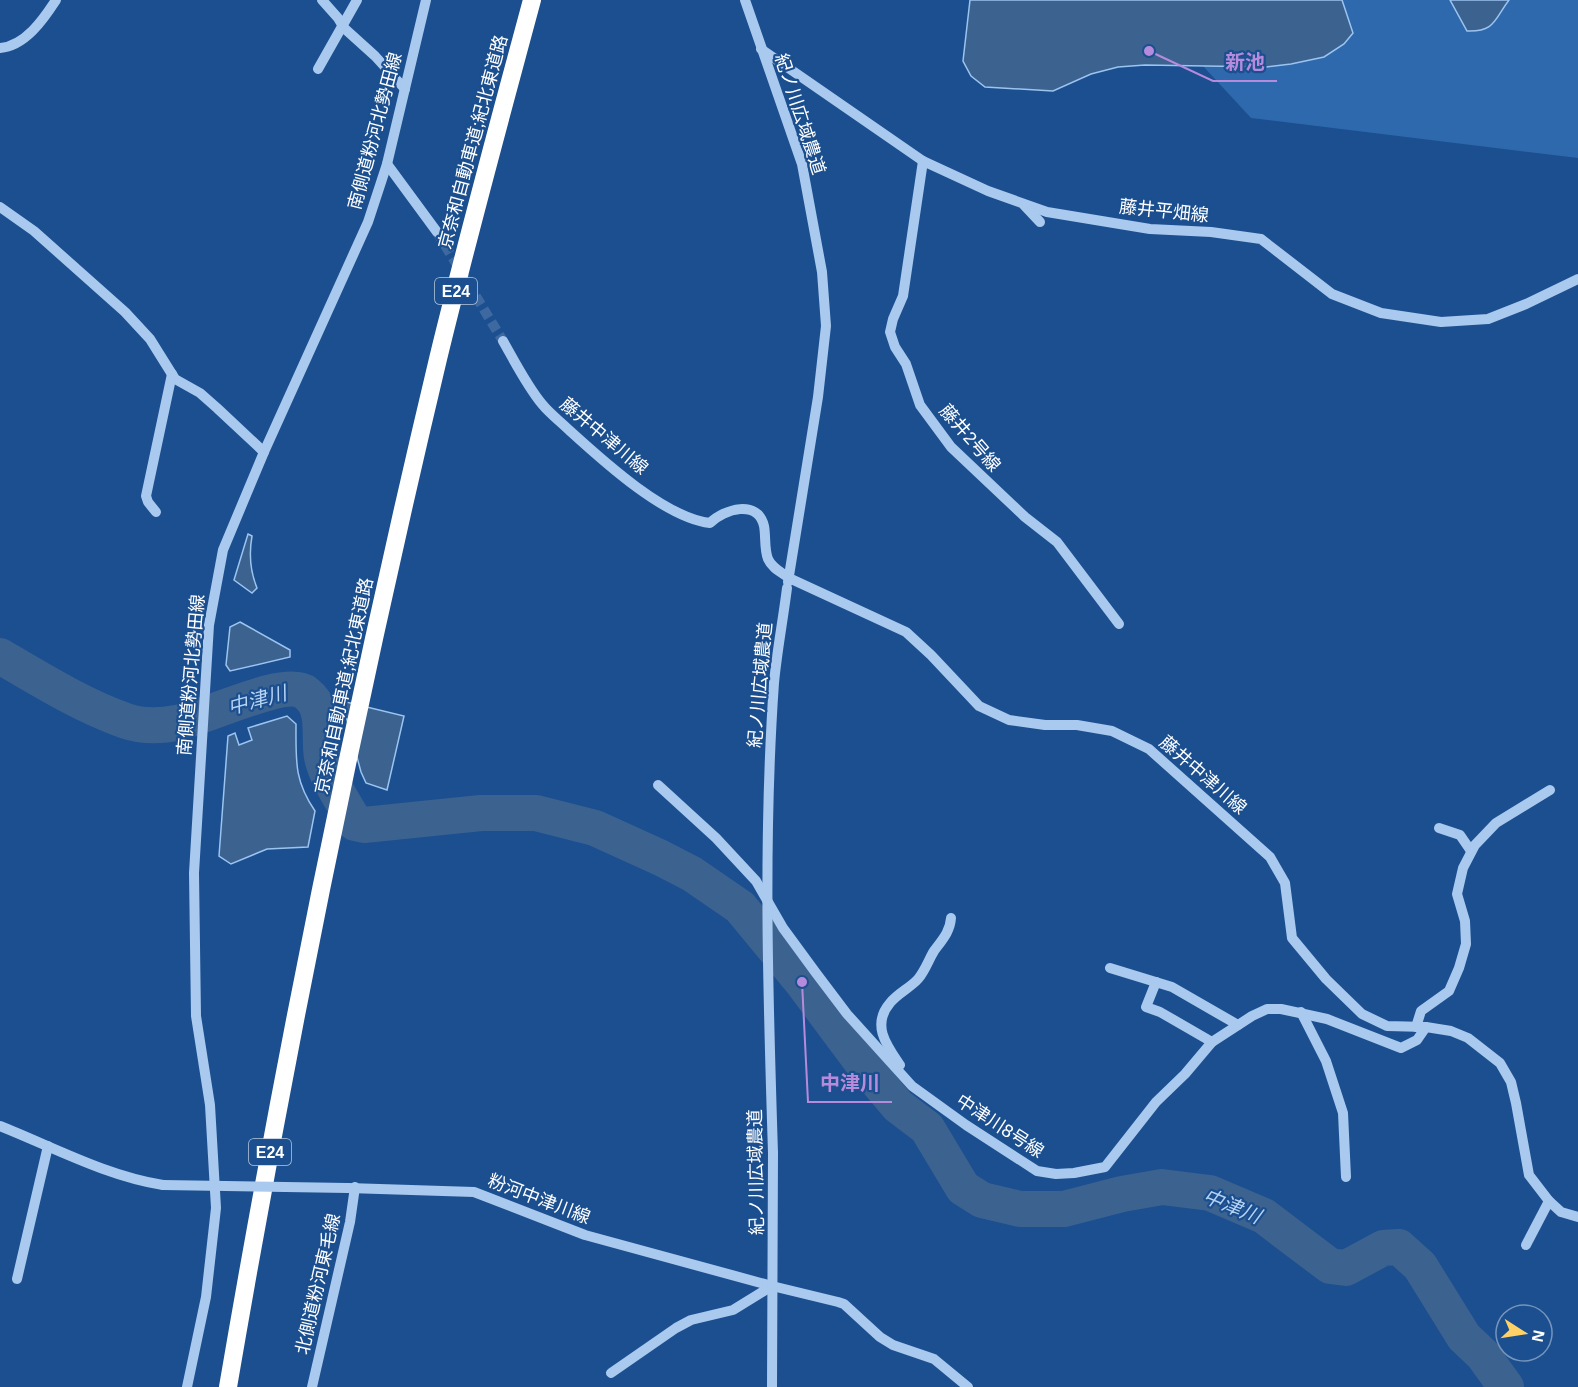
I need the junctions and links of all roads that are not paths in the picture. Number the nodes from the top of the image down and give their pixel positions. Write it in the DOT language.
graph roads {
  1 [pos="56,0"];
  2 [pos="322,0"];
  3 [pos="357,0"];
  4 [pos="426,0"];
  5 [pos="532,0"];
  6 [pos="745,0"];
  7 [pos="342,26"];
  8 [pos="0,48"];
  9 [pos="761,49"];
  10 [pos="318,69"];
  11 [pos="405,89"];
  12 [pos="923,161"];
  13 [pos="387,164"];
  14 [pos="1022,203"];
  15 [pos="0,207"];
  16 [pos="1040,222"];
  17 [pos="437,232"];
  18 [pos="1578,279"];
  19 [pos="503,341"];
  20 [pos="172,374"];
  21 [pos="264,452"];
  22 [pos="156,512"];
  23 [pos="788,583"];
  24 [pos="1119,624"];
  25 [pos="658,785"];
  26 [pos="1550,790"];
  27 [pos="1439,828"];
  28 [pos="1472,851"];
  29 [pos="951,918"];
  30 [pos="1110,968"];
  31 [pos="1156,982"];
  32 [pos="1301,1012"];
  33 [pos="1238,1025"];
  34 [pos="1421,1027"];
  35 [pos="1212,1042"];
  36 [pos="919,1092"];
  37 [pos="0,1126"];
  38 [pos="48,1146"];
  39 [pos="1346,1177"];
  40 [pos="351,1188"];
  41 [pos="1549,1201"];
  42 [pos="1578,1217"];
  43 [pos="1526,1245"];
  44 [pos="17,1279"];
  45 [pos="772,1286"];
  46 [pos="611,1373"];
  47 [pos="187,1387"];
  48 [pos="228,1387"];
  49 [pos="312,1387"];
  50 [pos="772,1387"];
  51 [pos="968,1387"];
  1 -- 8 [label="street"];
  2 -- 7 [label="street"];
  3 -- 7 [label="street"];
  4 -- 11 [label="street, 南側道粉河北勢田線"];
  5 -- 48 [label="highway, 京奈和自動車道;紀北東道路 / E24"];
  6 -- 9 [label="street, 紀ノ川広域農道"];
  7 -- 10 [label="street"];
  7 -- 11 [label="street"];
  9 -- 12 [label="street, 藤井平畑線"];
  9 -- 23 [label="street, 紀ノ川広域農道"];
  11 -- 13 [label="street, 南側道粉河北勢田線"];
  12 -- 14 [label="street, 藤井平畑線"];
  12 -- 24 [label="street, 藤井2号線"];
  13 -- 17 [label="street"];
  13 -- 21 [label="street, 南側道粉河北勢田線"];
  14 -- 16 [label="street"];
  14 -- 18 [label="street, 藤井平畑線"];
  15 -- 20 [label="street"];
  19 -- 23 [label="street, 藤井中津川線"];
  20 -- 21 [label="street"];
  20 -- 22 [label="street"];
  21 -- 47 [label="street, 南側道粉河北勢田線"];
  23 -- 34 [label="street, 藤井中津川線"];
  23 -- 45 [label="street, 紀ノ川広域農道, bridge"];
  25 -- 36 [label="street, 中津川8号線"];
  26 -- 28 [label="street"];
  27 -- 28 [label="street"];
  28 -- 34 [label="street"];
  29 -- 36 [label="street"];
  30 -- 31 [label="street"];
  31 -- 33 [label="street"];
  31 -- 35 [label="street"];
  32 -- 33 [label="street, 中津川8号線"];
  32 -- 34 [label="street, 中津川8号線"];
  32 -- 39 [label="street"];
  33 -- 35 [label="street, 中津川8号線"];
  34 -- 41 [label="street, 藤井中津川線"];
  35 -- 36 [label="street, 中津川8号線"];
  37 -- 38 [label="street, 粉河中津川線"];
  38 -- 40 [label="street, 粉河中津川線, bridge"];
  38 -- 44 [label="street"];
  40 -- 45 [label="street, 粉河中津川線"];
  40 -- 49 [label="street, 北側道粉河東毛線"];
  41 -- 42 [label="street, 藤井中津川線"];
  41 -- 43 [label="street"];
  45 -- 46 [label="street"];
  45 -- 50 [label="street, 紀ノ川広域農道"];
  45 -- 51 [label="street, 粉河中津川線"];
}
